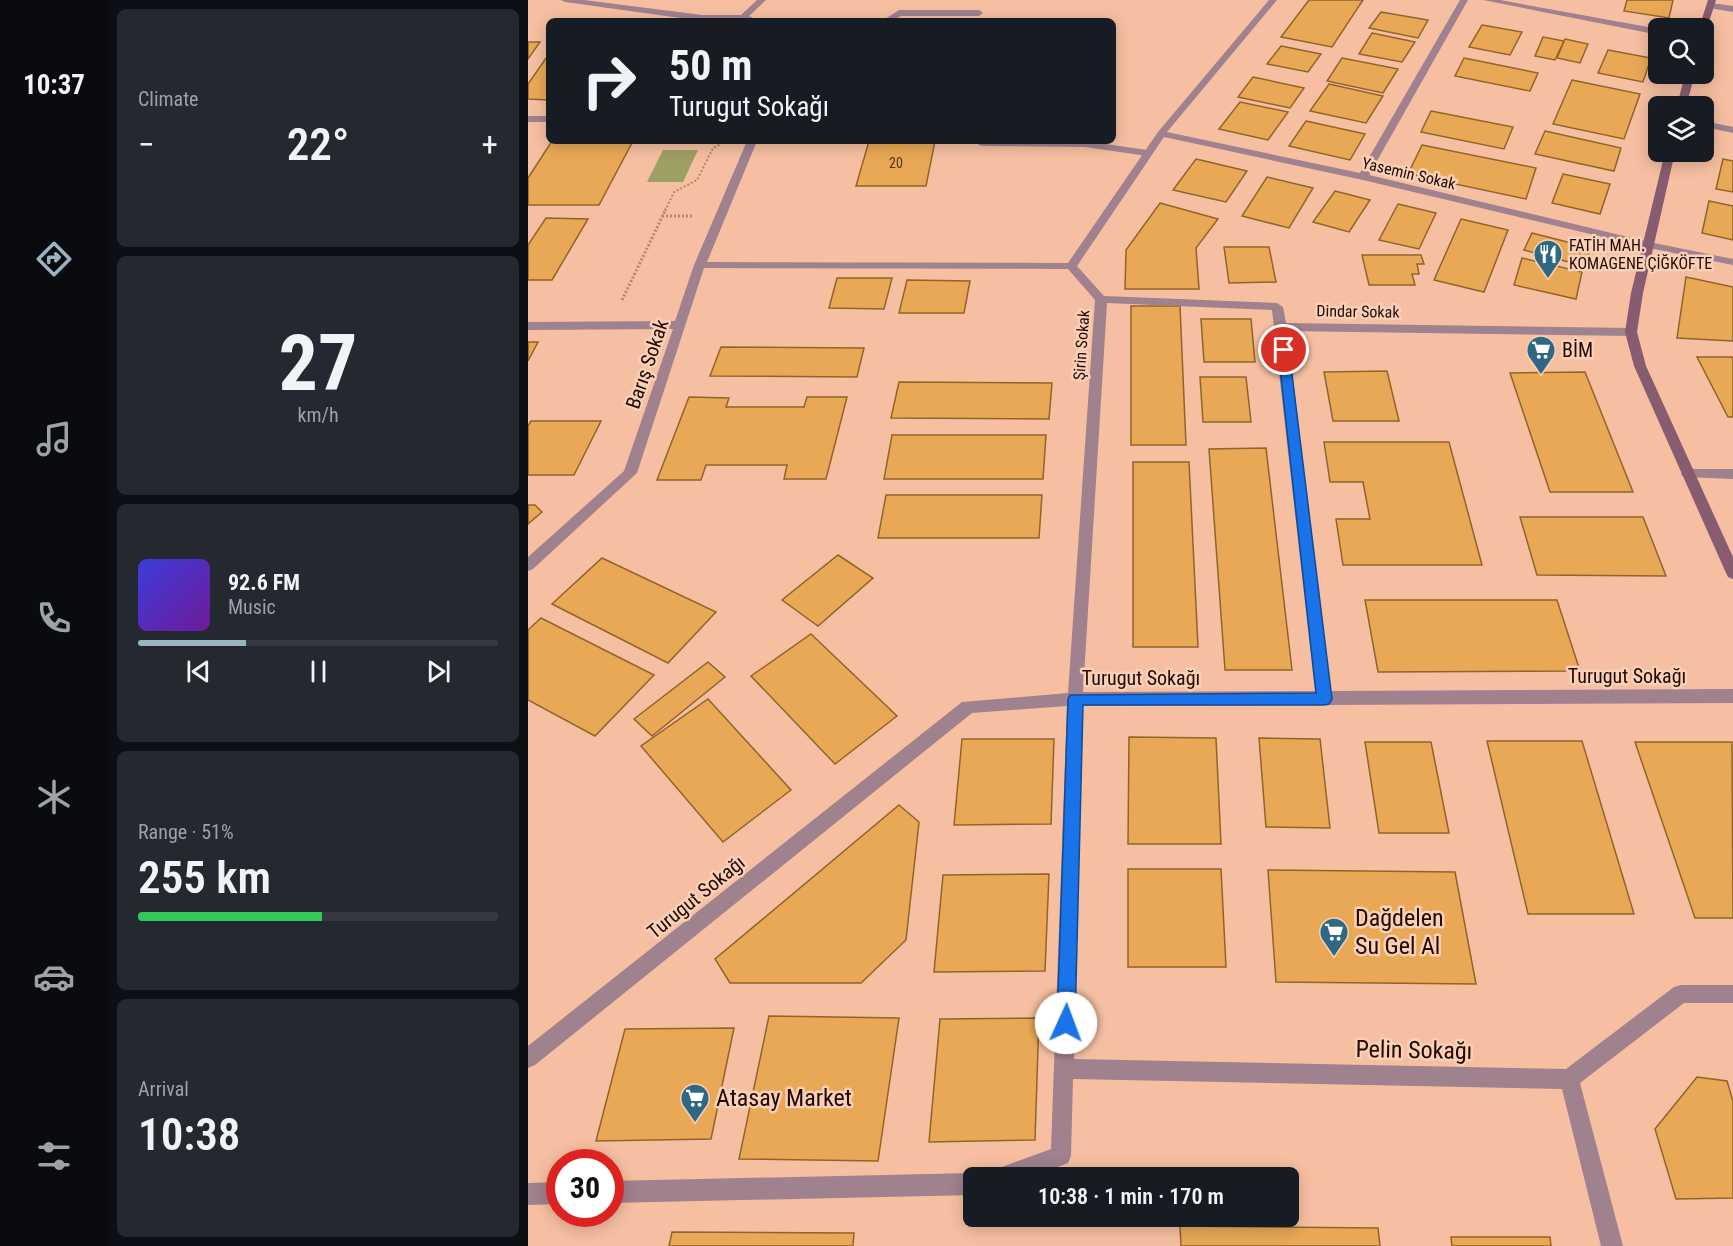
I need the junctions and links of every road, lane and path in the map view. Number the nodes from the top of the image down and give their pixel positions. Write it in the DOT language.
graph roads {
  1 [pos="565,0"];
  2 [pos="762,0"];
  3 [pos="1273,0"];
  4 [pos="1464,0"];
  5 [pos="1487,0"];
  6 [pos="1711,3"];
  7 [pos="1733,9"];
  8 [pos="979,13"];
  9 [pos="743,17"];
  10 [pos="746,18"];
  11 [pos="891,18"];
  12 [pos="1706,18"];
  13 [pos="1648,30"];
  14 [pos="528,119"];
  15 [pos="546,119"];
  16 [pos="1714,126"];
  17 [pos="1733,130"];
  18 [pos="1161,134"];
  19 [pos="720,144"];
  20 [pos="751,144"];
  21 [pos="1085,144"];
  22 [pos="1147,153"];
  23 [pos="1668,162"];
  24 [pos="1363,177"];
  25 [pos="1649,245"];
  26 [pos="1733,262"];
  27 [pos="700,265"];
  28 [pos="1071,266"];
  29 [pos="1101,299"];
  30 [pos="610,325"];
  31 [pos="681,325"];
  32 [pos="528,326"];
  33 [pos="1281,327"];
  34 [pos="1631,332"];
  35 [pos="1688,474"];
  36 [pos="1733,474"];
  37 [pos="528,565"];
  38 [pos="1733,573"];
  39 [pos="1733,696"];
  40 [pos="1076,699"];
  41 [pos="1324,699"];
  42 [pos="1733,994"];
  43 [pos="528,1058"];
  44 [pos="1064,1069"];
  45 [pos="1569,1079"];
  46 [pos="1030,1167"];
  47 [pos="963,1184"];
  48 [pos="624,1192"];
  49 [pos="546,1193"];
  50 [pos="528,1194"];
  51 [pos="1612,1246"];
  1 -- 9 [label="street"];
  2 -- 9 [label="street"];
  3 -- 18 [label="street"];
  4 -- 24 [label="street"];
  5 -- 13 [label="street"];
  6 -- 7 [label="street"];
  6 -- 12 [label="street"];
  8 -- 11 [label="street"];
  9 -- 10 [label="street"];
  14 -- 15 [label="street"];
  16 -- 17 [label="street"];
  18 -- 22 [label="street"];
  18 -- 24 [label="street, Yasemin Sokak"];
  19 -- 30 [label="path"];
  20 -- 27 [label="street, Barış Sokak"];
  21 -- 22 [label="street"];
  22 -- 28 [label="street"];
  23 -- 25 [label="street"];
  24 -- 25 [label="street, Yasemin Sokak"];
  25 -- 26 [label="street, Yasemin Sokak"];
  25 -- 34 [label="street"];
  27 -- 28 [label="street"];
  27 -- 31 [label="street, Barış Sokak"];
  28 -- 29 [label="street, Şirin Sokak"];
  29 -- 33 [label="street"];
  29 -- 40 [label="street, Şirin Sokak"];
  30 -- 31 [label="street"];
  30 -- 32 [label="street"];
  31 -- 37 [label="street, Barış Sokak"];
  33 -- 34 [label="street, Dindar Sokak"];
  33 -- 41 [label="street"];
  34 -- 35 [label="street"];
  35 -- 36 [label="street"];
  35 -- 38 [label="street"];
  39 -- 41 [label="street, Turugut Sokağı"];
  40 -- 41 [label="street, Turugut Sokağı"];
  40 -- 43 [label="street, Turugut Sokağı"];
  40 -- 44 [label="street, Şirin Sokak"];
  42 -- 45 [label="street"];
  44 -- 45 [label="street, Pelin Sokağı"];
  44 -- 46 [label="street, Şirin Sokak"];
  45 -- 51 [label="street"];
  47 -- 48 [label="street"];
  49 -- 50 [label="street"];
}
